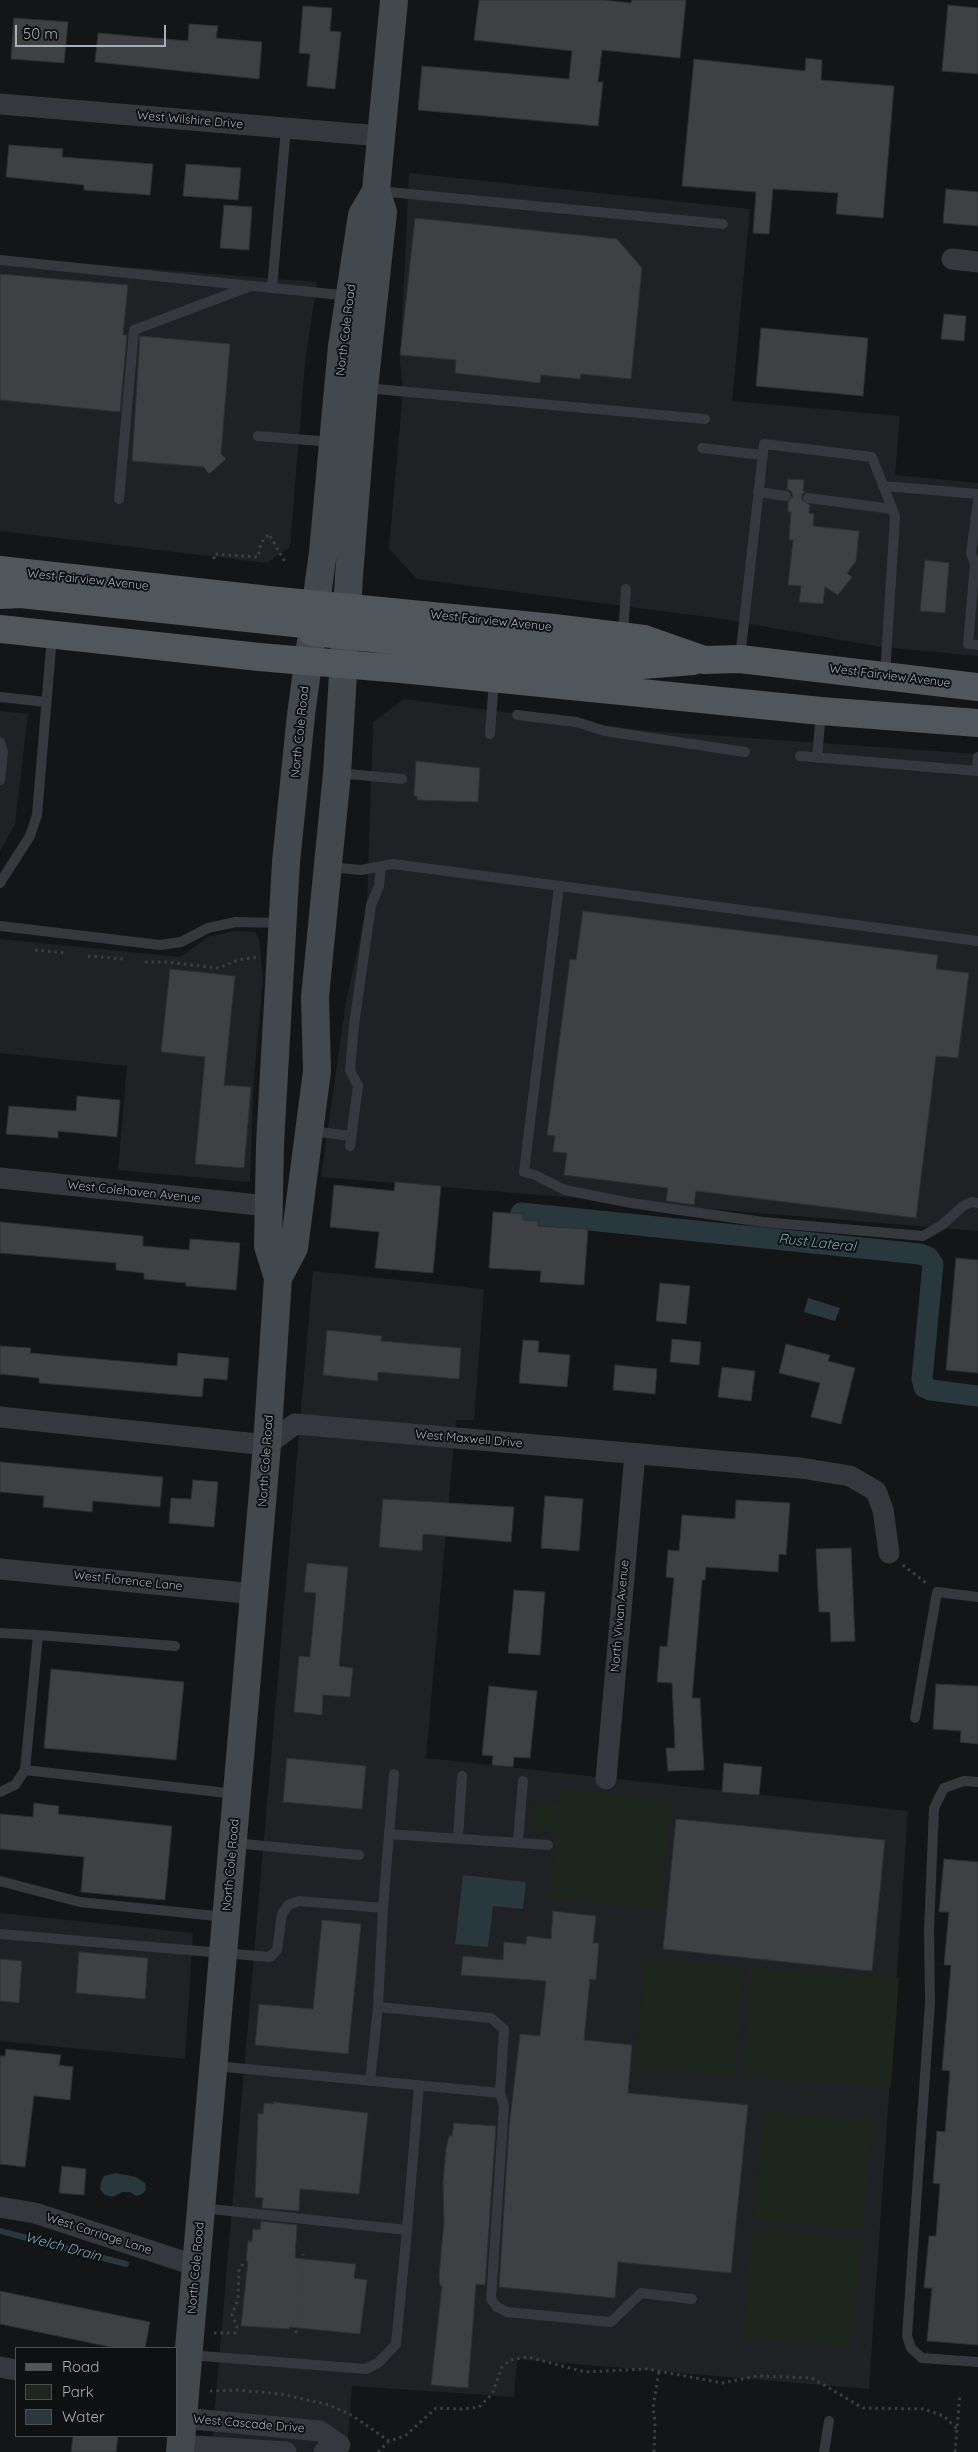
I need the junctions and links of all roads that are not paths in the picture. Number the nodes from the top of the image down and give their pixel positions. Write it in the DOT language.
graph roads {
  1 [pos="394,0"];
  2 [pos="0,104"];
  3 [pos="286,128"];
  4 [pos="380,136"];
  5 [pos="376,191"];
  6 [pos="723,224"];
  7 [pos="952,259"];
  8 [pos="0,260"];
  9 [pos="978,262"];
  10 [pos="252,286"];
  11 [pos="272,288"];
  12 [pos="350,296"];
  13 [pos="364,388"];
  14 [pos="705,419"];
  15 [pos="258,436"];
  16 [pos="333,442"];
  17 [pos="702,448"];
  18 [pos="762,454"];
  19 [pos="883,486"];
  20 [pos="758,492"];
  21 [pos="978,494"];
  22 [pos="786,496"];
  23 [pos="808,498"];
  24 [pos="120,499"];
  25 [pos="978,501"];
  26 [pos="892,509"];
  27 [pos="0,570"];
  28 [pos="626,589"];
  29 [pos="0,596"];
  30 [pos="314,621"];
  31 [pos="346,624"];
  32 [pos="0,629"];
  33 [pos="52,635"];
  34 [pos="623,636"];
  35 [pos="978,645"];
  36 [pos="740,659"];
  37 [pos="704,660"];
  38 [pos="308,661"];
  39 [pos="343,664"];
  40 [pos="884,677"];
  41 [pos="494,678"];
  42 [pos="978,687"];
  43 [pos="0,696"];
  44 [pos="46,702"];
  45 [pos="821,711"];
  46 [pos="517,715"];
  47 [pos="978,723"];
  48 [pos="490,734"];
  49 [pos="0,742"];
  50 [pos="745,752"];
  51 [pos="800,756"];
  52 [pos="978,757"];
  53 [pos="817,758"];
  54 [pos="337,773"];
  55 [pos="402,779"];
  56 [pos="0,780"];
  57 [pos="381,866"];
  58 [pos="328,867"];
  59 [pos="0,883"];
  60 [pos="559,886"];
  61 [pos="282,923"];
  62 [pos="0,926"];
  63 [pos="978,941"];
  64 [pos="310,1131"];
  65 [pos="0,1178"];
  66 [pos="978,1203"];
  67 [pos="268,1206"];
  68 [pos="278,1278"];
  69 [pos="0,1417"];
  70 [pos="267,1445"];
  71 [pos="635,1454"];
  72 [pos="889,1553"];
  73 [pos="0,1569"];
  74 [pos="255,1594"];
  75 [pos="978,1597"];
  76 [pos="0,1633"];
  77 [pos="38,1635"];
  78 [pos="175,1646"];
  79 [pos="915,1718"];
  80 [pos="25,1770"];
  81 [pos="394,1774"];
  82 [pos="462,1776"];
  83 [pos="606,1778"];
  84 [pos="523,1781"];
  85 [pos="978,1782"];
  86 [pos="0,1792"];
  87 [pos="237,1794"];
  88 [pos="389,1834"];
  89 [pos="458,1838"];
  90 [pos="518,1842"];
  91 [pos="233,1843"];
  92 [pos="548,1845"];
  93 [pos="360,1855"];
  94 [pos="0,1882"];
  95 [pos="384,1908"];
  96 [pos="226,1918"];
  97 [pos="0,1934"];
  98 [pos="223,1953"];
  99 [pos="378,2007"];
  100 [pos="214,2066"];
  101 [pos="370,2081"];
  102 [pos="419,2085"];
  103 [pos="500,2094"];
  104 [pos="0,2207"];
  105 [pos="201,2208"];
  106 [pos="407,2230"];
  107 [pos="196,2266"];
  108 [pos="692,2299"];
  109 [pos="188,2355"];
  110 [pos="978,2362"];
  111 [pos="0,2367"];
  112 [pos="15,2370"];
  113 [pos="829,2422"];
  114 [pos="181,2426"];
  115 [pos="339,2450"];
  116 [pos="286,2452"];
  117 [pos="824,2452"];
  1 -- 4 [label="main road, North Cole Road"];
  2 -- 3 [label="street, West Wilshire Drive"];
  3 -- 4 [label="street, West Wilshire Drive"];
  3 -- 11 [label="lane"];
  4 -- 5 [label="main road, North Cole Road"];
  5 -- 6 [label="lane"];
  5 -- 12 [label="main road, North Cole Road"];
  5 -- 13 [label="main road, North Cole Road"];
  7 -- 9 [label="street"];
  8 -- 10 [label="lane"];
  10 -- 11 [label="lane"];
  10 -- 24 [label="lane"];
  11 -- 12 [label="lane"];
  12 -- 16 [label="main road, North Cole Road"];
  13 -- 14 [label="lane"];
  13 -- 31 [label="main road, North Cole Road"];
  15 -- 16 [label="lane"];
  16 -- 30 [label="main road, North Cole Road"];
  17 -- 18 [label="lane"];
  18 -- 19 [label="lane"];
  18 -- 20 [label="lane"];
  19 -- 21 [label="lane"];
  19 -- 26 [label="lane"];
  20 -- 22 [label="lane"];
  20 -- 36 [label="lane"];
  23 -- 26 [label="lane"];
  25 -- 35 [label="lane"];
  26 -- 40 [label="lane"];
  27 -- 30 [label="main road, West Fairview Avenue"];
  28 -- 34 [label="lane"];
  29 -- 30 [label="main road"];
  30 -- 31 [label="main road"];
  30 -- 38 [label="main road, North Cole Road"];
  31 -- 34 [label="main road, West Fairview Avenue"];
  31 -- 37 [label="main road"];
  31 -- 39 [label="main road, North Cole Road"];
  32 -- 33 [label="main road"];
  33 -- 38 [label="main road"];
  33 -- 44 [label="lane"];
  34 -- 37 [label="main road, West Fairview Avenue"];
  36 -- 37 [label="main road, West Fairview Avenue"];
  36 -- 40 [label="main road, West Fairview Avenue"];
  38 -- 39 [label="main road"];
  38 -- 61 [label="main road, North Cole Road"];
  39 -- 41 [label="main road"];
  39 -- 54 [label="main road, North Cole Road"];
  40 -- 42 [label="main road, West Fairview Avenue"];
  41 -- 45 [label="main road"];
  41 -- 48 [label="lane"];
  43 -- 44 [label="lane"];
  44 -- 59 [label="lane"];
  45 -- 47 [label="main road"];
  45 -- 53 [label="lane"];
  46 -- 50 [label="lane"];
  49 -- 56 [label="lane"];
  51 -- 53 [label="lane"];
  52 -- 53 [label="lane"];
  54 -- 55 [label="lane"];
  54 -- 58 [label="main road, North Cole Road"];
  57 -- 58 [label="lane"];
  57 -- 60 [label="lane"];
  57 -- 64 [label="lane"];
  58 -- 64 [label="main road, North Cole Road"];
  60 -- 63 [label="lane"];
  60 -- 66 [label="lane"];
  61 -- 62 [label="lane"];
  61 -- 67 [label="main road, North Cole Road"];
  64 -- 68 [label="main road, North Cole Road"];
  65 -- 67 [label="street, West Colehaven Avenue"];
  67 -- 68 [label="main road, North Cole Road"];
  68 -- 70 [label="main road, North Cole Road"];
  69 -- 70 [label="street"];
  70 -- 71 [label="street, West Maxwell Drive"];
  70 -- 74 [label="main road, North Cole Road"];
  71 -- 72 [label="street, West Maxwell Drive"];
  71 -- 83 [label="street, North Vivian Avenue"];
  73 -- 74 [label="street, West Florence Lane"];
  74 -- 87 [label="main road, North Cole Road"];
  75 -- 79 [label="lane"];
  76 -- 77 [label="lane"];
  77 -- 78 [label="lane"];
  77 -- 80 [label="lane"];
  80 -- 86 [label="lane"];
  80 -- 87 [label="lane"];
  81 -- 88 [label="lane"];
  82 -- 89 [label="lane"];
  84 -- 90 [label="lane"];
  85 -- 110 [label="lane"];
  87 -- 91 [label="main road, North Cole Road"];
  88 -- 89 [label="lane"];
  88 -- 95 [label="lane"];
  89 -- 90 [label="lane"];
  90 -- 92 [label="lane"];
  91 -- 93 [label="lane"];
  91 -- 96 [label="main road, North Cole Road"];
  94 -- 96 [label="lane"];
  95 -- 98 [label="lane"];
  95 -- 99 [label="lane"];
  96 -- 98 [label="main road, North Cole Road"];
  97 -- 98 [label="lane"];
  98 -- 100 [label="main road, North Cole Road"];
  99 -- 101 [label="lane"];
  99 -- 103 [label="lane"];
  100 -- 101 [label="lane"];
  100 -- 105 [label="main road, North Cole Road"];
  101 -- 102 [label="lane"];
  102 -- 103 [label="lane"];
  102 -- 106 [label="lane"];
  103 -- 108 [label="lane"];
  104 -- 107 [label="street, West Carriage Lane"];
  105 -- 106 [label="lane"];
  105 -- 107 [label="main road, North Cole Road"];
  106 -- 109 [label="lane"];
  107 -- 109 [label="main road, North Cole Road"];
  109 -- 114 [label="main road, North Cole Road"];
  111 -- 112 [label="street"];
  113 -- 117 [label="lane"];
  114 -- 115 [label="street, West Cascade Drive"];
  114 -- 116 [label="street, West Cascade Drive"];
}
